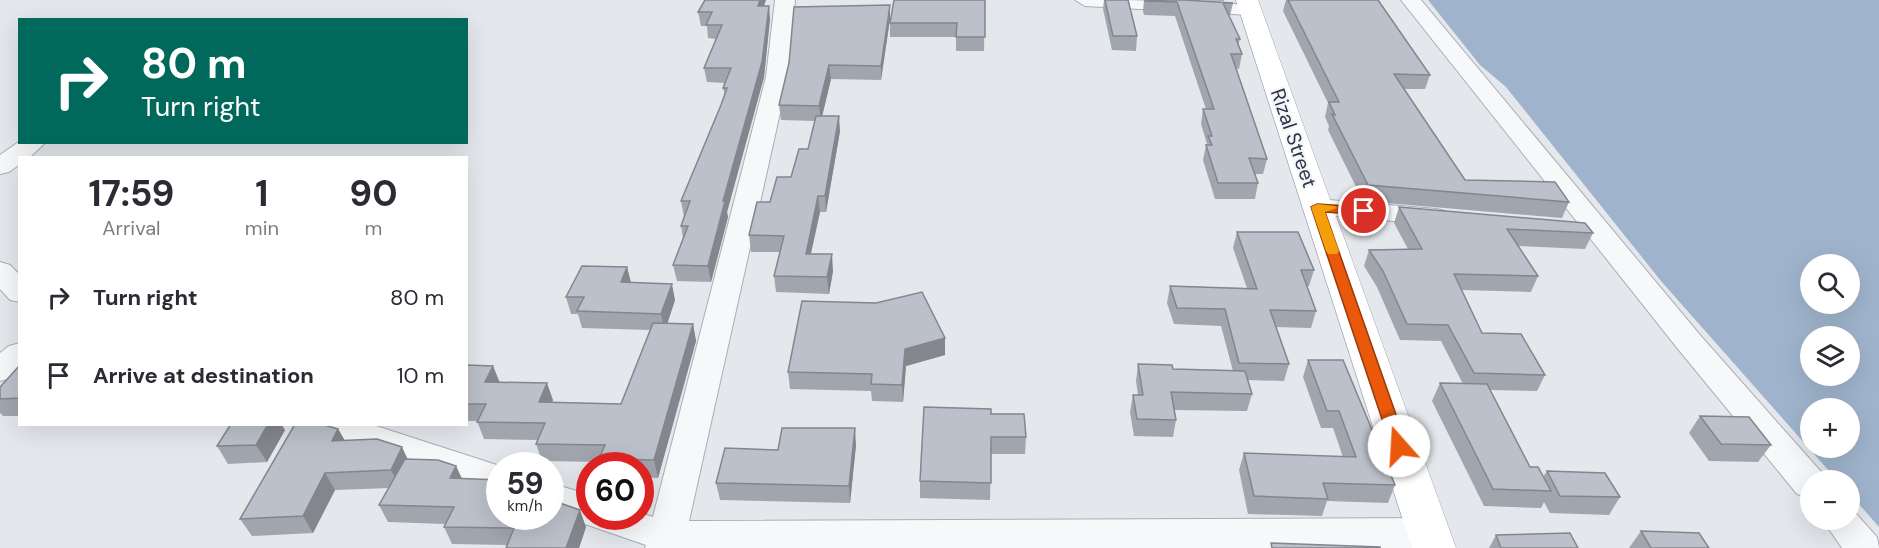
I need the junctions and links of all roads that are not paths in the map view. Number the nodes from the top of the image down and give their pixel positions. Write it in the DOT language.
graph roads {
  1 [pos="785,0"];
  2 [pos="1085,0"];
  3 [pos="1411,0"];
  4 [pos="1248,5"];
  5 [pos="31,144"];
  6 [pos="0,167"];
  7 [pos="1317,207"];
  8 [pos="1458,219"];
  9 [pos="1564,228"];
  10 [pos="1599,231"];
  11 [pos="0,271"];
  12 [pos="18,291"];
  13 [pos="18,356"];
  14 [pos="0,370"];
  15 [pos="327,426"];
  16 [pos="1800,472"];
  17 [pos="486,475"];
  18 [pos="637,530"];
  19 [pos="1849,530"];
  20 [pos="1432,540"];
  21 [pos="666,543"];
  22 [pos="1864,548"];
  1 -- 21 [label="street"];
  2 -- 4 [label="street"];
  3 -- 10 [label="street"];
  4 -- 7 [label="main road, Rizal Street"];
  5 -- 6 [label="street"];
  7 -- 8 [label="street"];
  7 -- 20 [label="main road, Rizal Street"];
  9 -- 10 [label="street"];
  10 -- 16 [label="street"];
  11 -- 12 [label="street"];
  13 -- 14 [label="street"];
  15 -- 17 [label="street"];
  18 -- 21 [label="street"];
  19 -- 22 [label="street"];
  20 -- 21 [label="street"];
}
